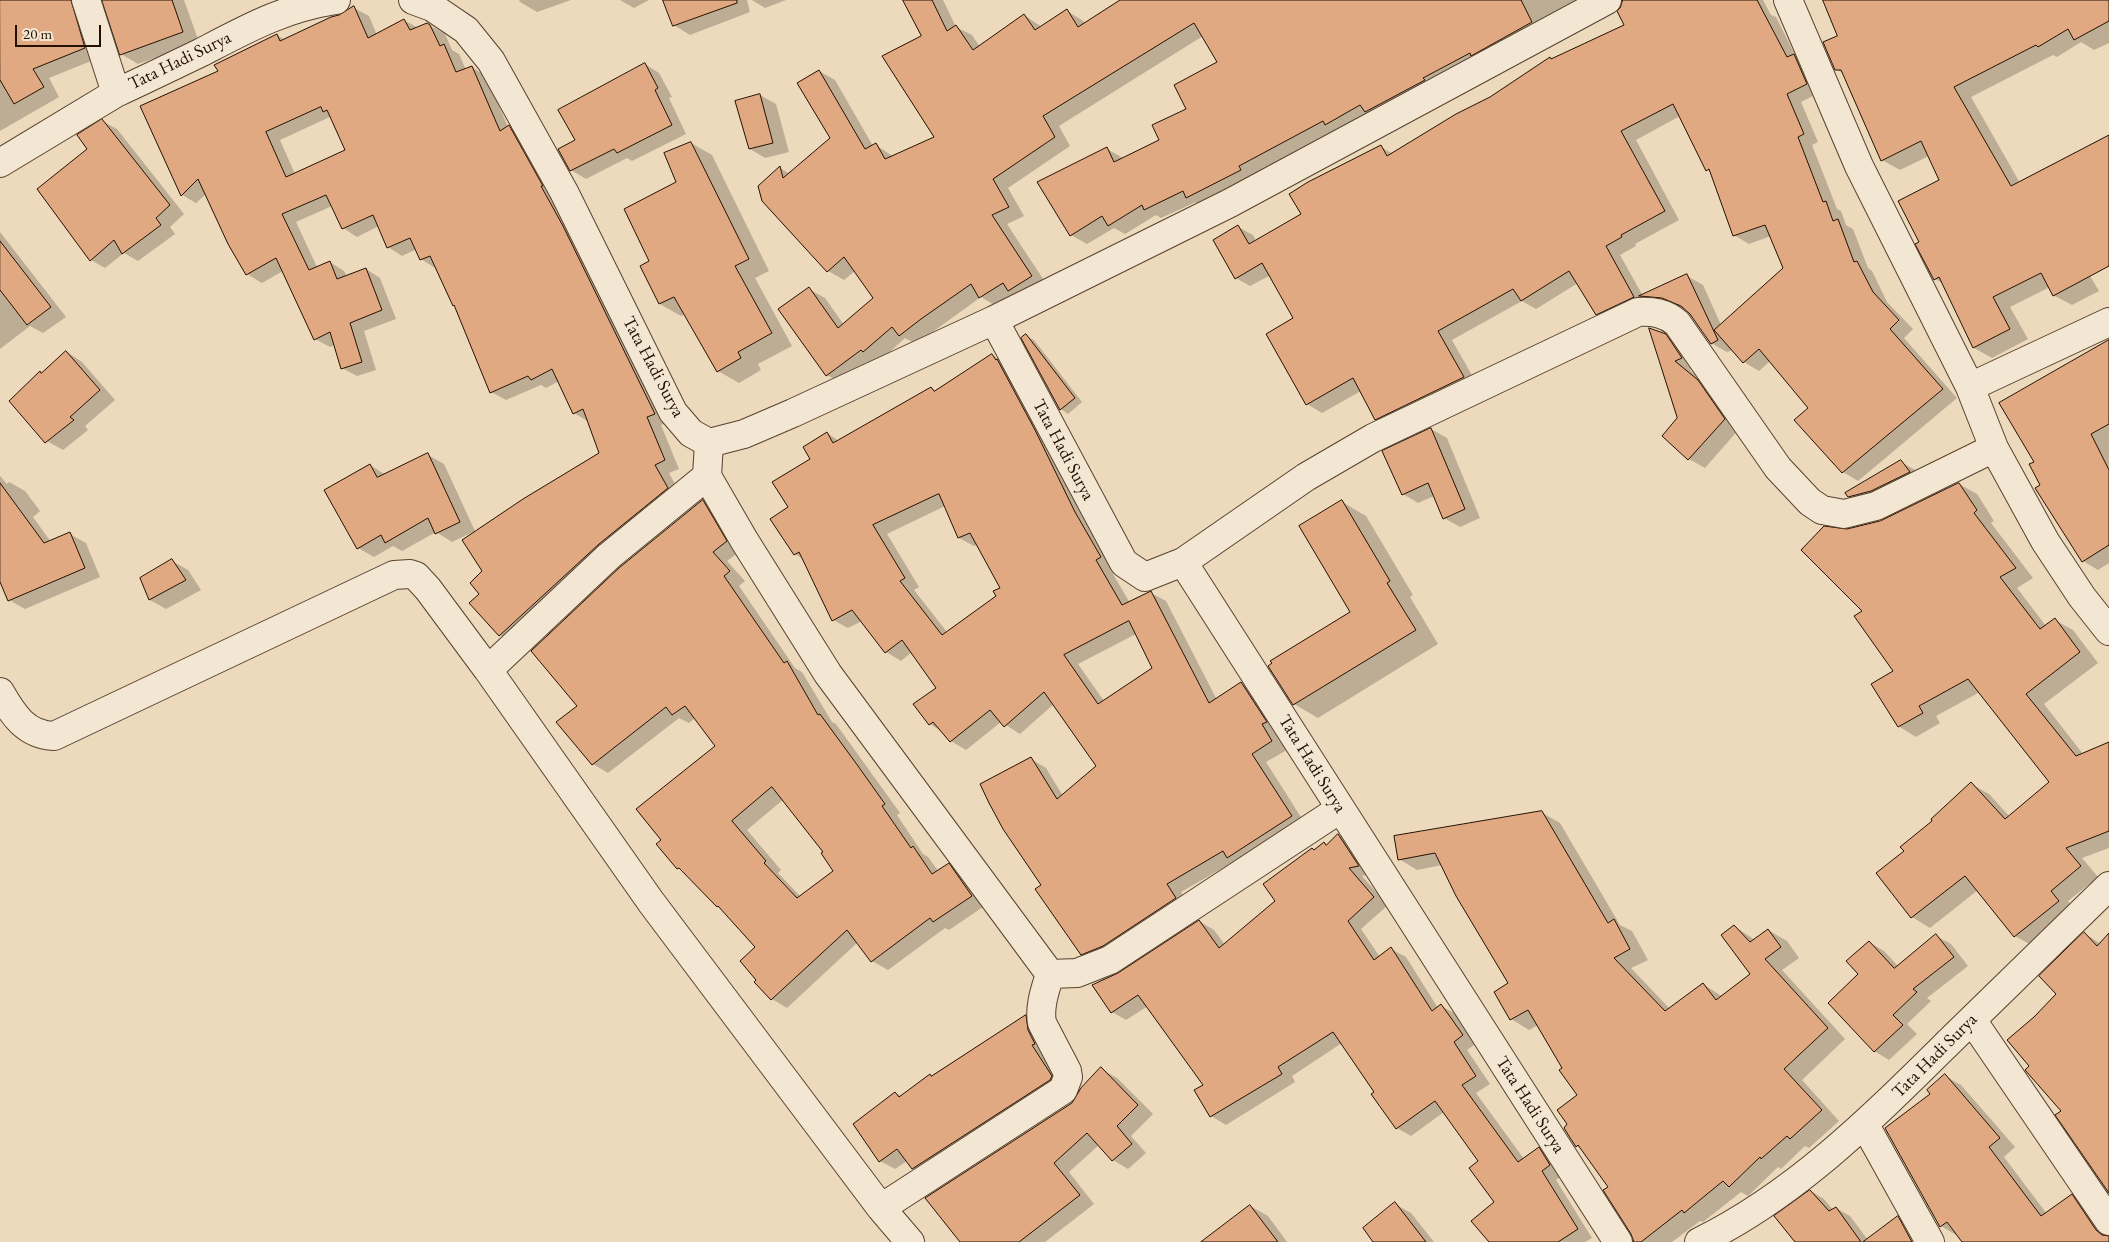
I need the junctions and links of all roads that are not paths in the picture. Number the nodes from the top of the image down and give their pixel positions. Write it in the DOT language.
graph roads {
  1 [pos="86,0"];
  2 [pos="336,0"];
  3 [pos="413,0"];
  4 [pos="1607,0"];
  5 [pos="1788,0"];
  6 [pos="1564,10"];
  7 [pos="116,93"];
  8 [pos="0,163"];
  9 [pos="994,320"];
  10 [pos="2109,322"];
  11 [pos="1970,387"];
  12 [pos="709,443"];
  13 [pos="1994,448"];
  14 [pos="707,476"];
  15 [pos="1184,562"];
  16 [pos="2109,631"];
  17 [pos="488,670"];
  18 [pos="0,692"];
  19 [pos="1340,809"];
  20 [pos="2109,886"];
  21 [pos="1050,974"];
  22 [pos="1972,1020"];
  23 [pos="1865,1125"];
  24 [pos="881,1208"];
  25 [pos="2109,1221"];
  26 [pos="910,1242"];
  27 [pos="1618,1242"];
  28 [pos="1699,1242"];
  29 [pos="1930,1242"];
  1 -- 7 [label="street, Tata Hadi Surya"];
  2 -- 7 [label="street, Tata Hadi Surya"];
  3 -- 12 [label="street, Tata Hadi Surya"];
  4 -- 6 [label="street"];
  5 -- 11 [label="street"];
  6 -- 9 [label="street"];
  7 -- 8 [label="street"];
  9 -- 12 [label="street"];
  9 -- 15 [label="street, Tata Hadi Surya"];
  10 -- 11 [label="street"];
  11 -- 13 [label="street"];
  12 -- 14 [label="street"];
  13 -- 15 [label="street"];
  13 -- 16 [label="street"];
  14 -- 17 [label="street"];
  14 -- 21 [label="street"];
  15 -- 19 [label="street, Tata Hadi Surya"];
  17 -- 18 [label="street"];
  17 -- 24 [label="street"];
  19 -- 21 [label="street"];
  19 -- 27 [label="street, Tata Hadi Surya"];
  20 -- 22 [label="street, Tata Hadi Surya"];
  21 -- 24 [label="street"];
  22 -- 23 [label="street, Tata Hadi Surya"];
  22 -- 25 [label="street"];
  23 -- 28 [label="street, Tata Hadi Surya"];
  23 -- 29 [label="street"];
  24 -- 26 [label="street"];
}
